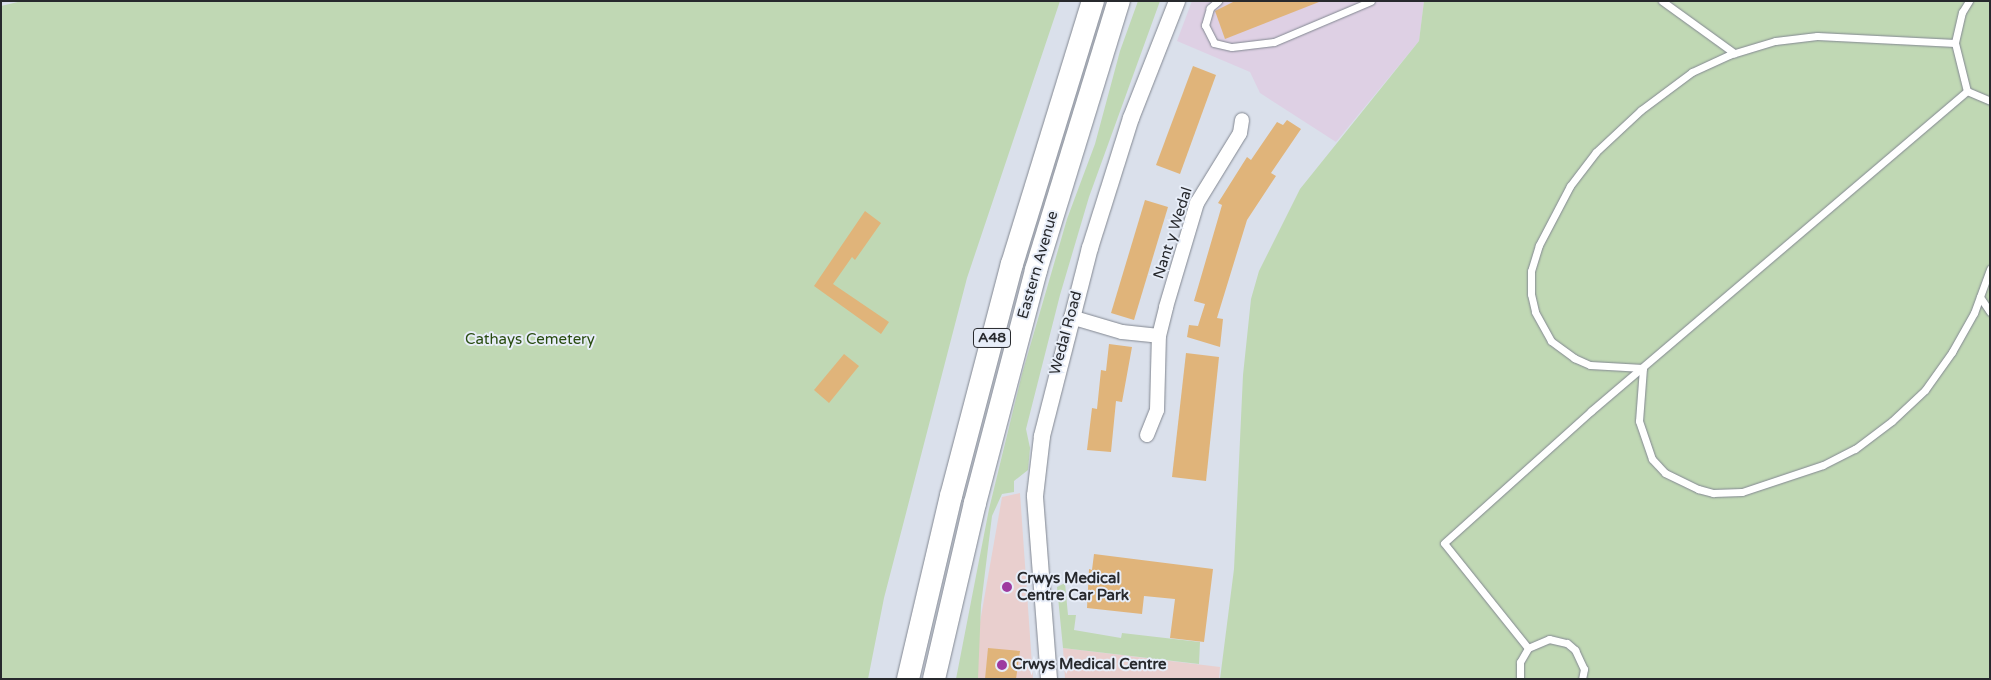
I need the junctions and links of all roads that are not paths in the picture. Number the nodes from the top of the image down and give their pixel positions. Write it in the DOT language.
graph roads {
  1 [pos="1093,1"];
  2 [pos="1120,1"];
  3 [pos="1177,1"];
  4 [pos="1218,1"];
  5 [pos="1372,1"];
  6 [pos="1662,1"];
  7 [pos="1969,1"];
  8 [pos="1955,43"];
  9 [pos="1734,53"];
  10 [pos="1967,90"];
  11 [pos="1990,101"];
  12 [pos="1242,120"];
  13 [pos="1990,269"];
  14 [pos="1980,297"];
  15 [pos="1990,312"];
  16 [pos="1071,317"];
  17 [pos="1159,336"];
  18 [pos="1643,368"];
  19 [pos="1147,435"];
  20 [pos="1528,648"];
  21 [pos="908,679"];
  22 [pos="934,679"];
  23 [pos="1049,679"];
  24 [pos="1520,679"];
  25 [pos="1582,679"];
  1 -- 21 [label="highway, Eastern Avenue / A48"];
  2 -- 22 [label="highway, Eastern Avenue / A48"];
  3 -- 16 [label="street, Wedal Road"];
  4 -- 5 [label="lane"];
  6 -- 9 [label="lane"];
  7 -- 8 [label="lane"];
  8 -- 9 [label="lane"];
  8 -- 10 [label="lane"];
  9 -- 18 [label="lane"];
  10 -- 11 [label="lane"];
  10 -- 18 [label="lane"];
  12 -- 17 [label="street, Nant y Wedal"];
  13 -- 14 [label="lane"];
  14 -- 15 [label="lane"];
  14 -- 18 [label="lane"];
  16 -- 17 [label="street"];
  16 -- 23 [label="street, Wedal Road"];
  17 -- 19 [label="street, Nant y Wedal"];
  18 -- 20 [label="lane"];
  20 -- 24 [label="lane"];
  20 -- 25 [label="lane"];
}
